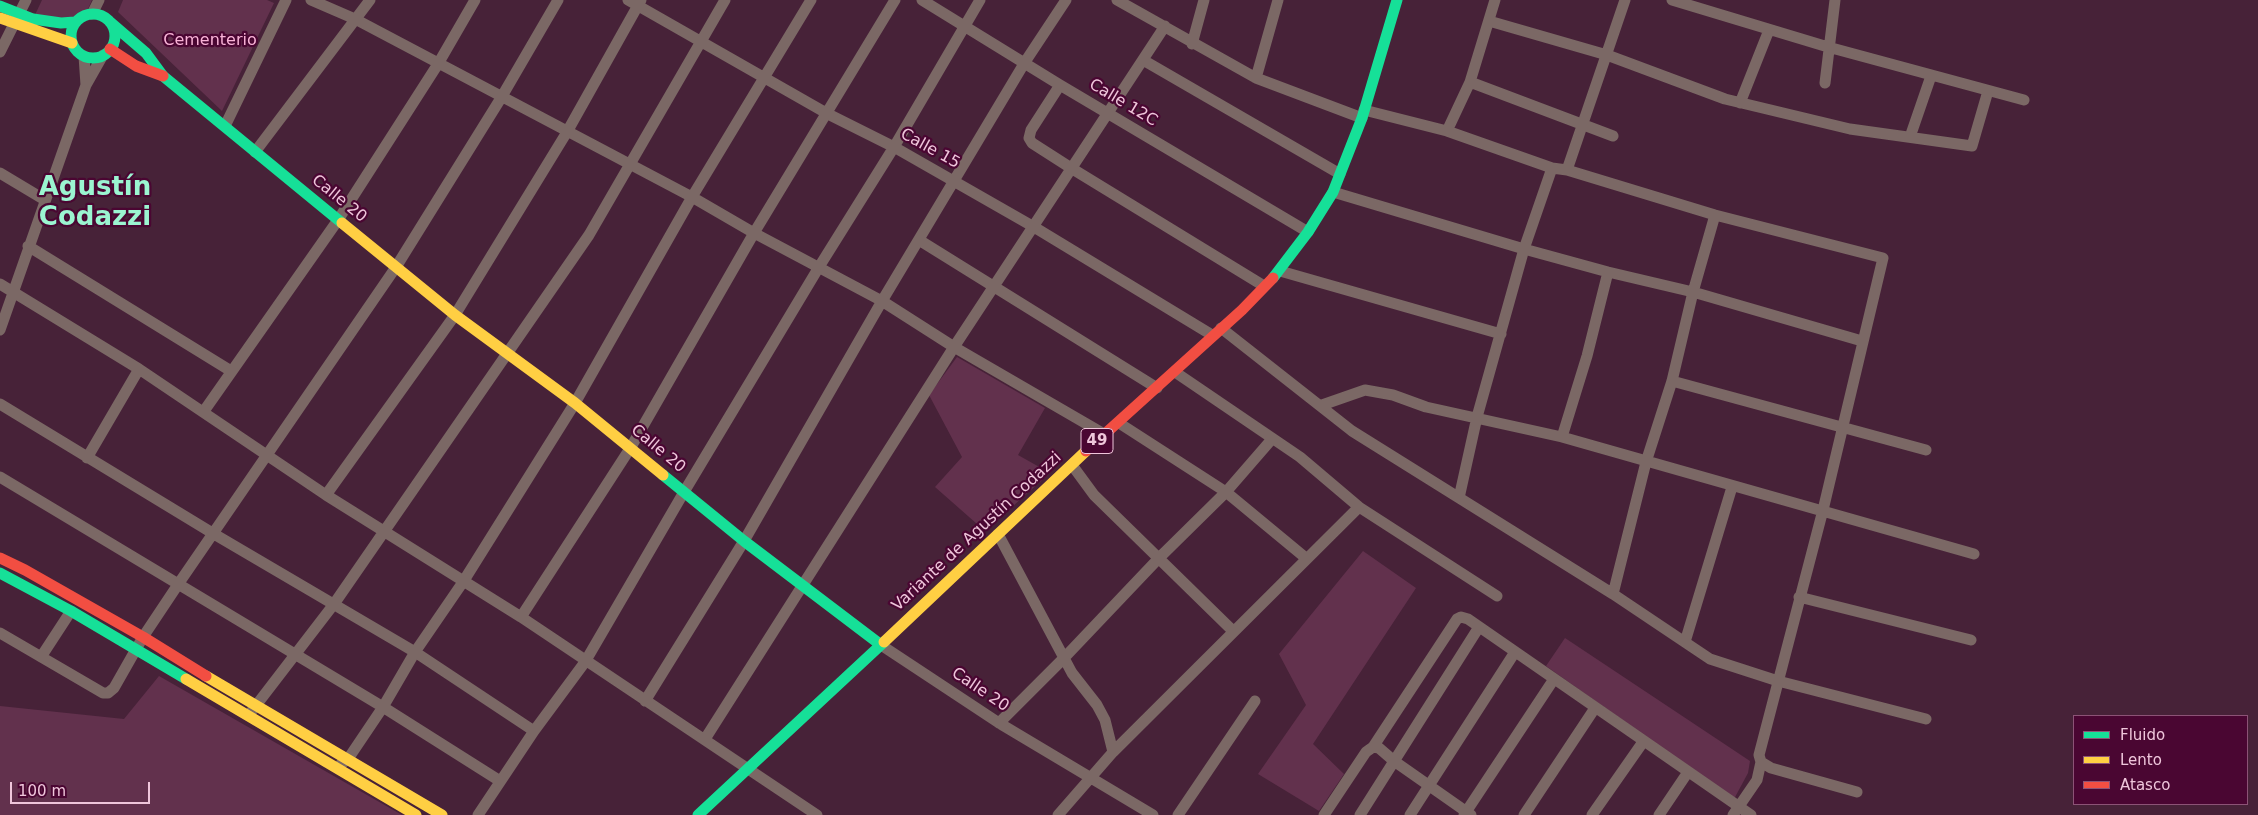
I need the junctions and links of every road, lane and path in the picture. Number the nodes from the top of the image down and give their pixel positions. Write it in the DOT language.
graph roads {
  1 [pos="26,0"];
  2 [pos="99,0"];
  3 [pos="286,0"];
  4 [pos="311,0"];
  5 [pos="370,0"];
  6 [pos="475,0"];
  7 [pos="558,0"];
  8 [pos="725,0"];
  9 [pos="812,0"];
  10 [pos="895,0"];
  11 [pos="922,0"];
  12 [pos="980,0"];
  13 [pos="1066,0"];
  14 [pos="1117,0"];
  15 [pos="1204,0"];
  16 [pos="1278,0"];
  17 [pos="1397,0"];
  18 [pos="1495,0"];
  19 [pos="1624,0"];
  20 [pos="1672,0"];
  21 [pos="1835,0"];
  22 [pos="635,2"];
  23 [pos="0,6"];
  24 [pos="92,14"];
  25 [pos="0,18"];
  26 [pos="16,19"];
  27 [pos="354,19"];
  28 [pos="1489,20"];
  29 [pos="75,22"];
  30 [pos="110,22"];
  31 [pos="965,25"];
  32 [pos="1165,26"];
  33 [pos="1769,30"];
  34 [pos="700,41"];
  35 [pos="72,44"];
  36 [pos="1192,44"];
  37 [pos="1828,47"];
  38 [pos="0,52"];
  39 [pos="106,52"];
  40 [pos="1607,55"];
  41 [pos="84,56"];
  42 [pos="1143,60"];
  43 [pos="1025,62"];
  44 [pos="438,64"];
  45 [pos="163,76"];
  46 [pos="765,76"];
  47 [pos="1931,76"];
  48 [pos="1256,78"];
  49 [pos="1470,82"];
  50 [pos="1825,83"];
  51 [pos="86,85"];
  52 [pos="1060,85"];
  53 [pos="1988,91"];
  54 [pos="501,98"];
  55 [pos="2024,100"];
  56 [pos="1740,103"];
  57 [pos="1107,113"];
  58 [pos="828,114"];
  59 [pos="1363,114"];
  60 [pos="1582,125"];
  61 [pos="225,126"];
  62 [pos="1447,131"];
  63 [pos="567,132"];
  64 [pos="1613,136"];
  65 [pos="1910,137"];
  66 [pos="894,148"];
  67 [pos="255,152"];
  68 [pos="630,164"];
  69 [pos="1071,168"];
  70 [pos="1552,168"];
  71 [pos="1567,170"];
  72 [pos="0,174"];
  73 [pos="1340,174"];
  74 [pos="954,181"];
  75 [pos="1333,192"];
  76 [pos="692,197"];
  77 [pos="45,200"];
  78 [pos="1715,215"];
  79 [pos="338,220"];
  80 [pos="1034,227"];
  81 [pos="1308,232"];
  82 [pos="754,233"];
  83 [pos="919,240"];
  84 [pos="28,246"];
  85 [pos="1524,249"];
  86 [pos="396,267"];
  87 [pos="819,267"];
  88 [pos="1280,271"];
  89 [pos="1608,272"];
  90 [pos="0,284"];
  91 [pos="1264,286"];
  92 [pos="995,288"];
  93 [pos="12,291"];
  94 [pos="1694,292"];
  95 [pos="882,301"];
  96 [pos="455,315"];
  97 [pos="0,330"];
  98 [pos="1216,332"];
  99 [pos="1500,334"];
  100 [pos="1862,341"];
  101 [pos="954,347"];
  102 [pos="508,352"];
  103 [pos="139,369"];
  104 [pos="231,371"];
  105 [pos="1174,372"];
  106 [pos="1672,381"];
  107 [pos="1157,388"];
  108 [pos="575,403"];
  109 [pos="0,404"];
  110 [pos="1322,405"];
  111 [pos="204,411"];
  112 [pos="1477,417"];
  113 [pos="1119,423"];
  114 [pos="1842,426"];
  115 [pos="1104,434"];
  116 [pos="1562,437"];
  117 [pos="1272,439"];
  118 [pos="631,447"];
  119 [pos="1926,450"];
  120 [pos="267,455"];
  121 [pos="87,458"];
  122 [pos="1646,462"];
  123 [pos="1072,464"];
  124 [pos="0,477"];
  125 [pos="1732,487"];
  126 [pos="684,492"];
  127 [pos="1226,492"];
  128 [pos="326,495"];
  129 [pos="1459,498"];
  130 [pos="1359,507"];
  131 [pos="1823,510"];
  132 [pos="383,531"];
  133 [pos="214,534"];
  134 [pos="998,534"];
  135 [pos="744,541"];
  136 [pos="1974,554"];
  137 [pos="0,558"];
  138 [pos="1159,558"];
  139 [pos="1307,559"];
  140 [pos="0,573"];
  141 [pos="463,582"];
  142 [pos="179,584"];
  143 [pos="803,584"];
  144 [pos="1612,594"];
  145 [pos="1497,596"];
  146 [pos="1799,598"];
  147 [pos="334,604"];
  148 [pos="71,611"];
  149 [pos="521,617"];
  150 [pos="1480,627"];
  151 [pos="1233,631"];
  152 [pos="0,633"];
  153 [pos="143,637"];
  154 [pos="1971,640"];
  155 [pos="1685,642"];
  156 [pos="881,645"];
  157 [pos="137,650"];
  158 [pos="415,652"];
  159 [pos="1515,652"];
  160 [pos="295,655"];
  161 [pos="41,657"];
  162 [pos="1064,658"];
  163 [pos="585,662"];
  164 [pos="1554,679"];
  165 [pos="1778,681"];
  166 [pos="1255,701"];
  167 [pos="645,702"];
  168 [pos="255,706"];
  169 [pos="383,707"];
  170 [pos="1596,708"];
  171 [pos="248,716"];
  172 [pos="1926,719"];
  173 [pos="999,723"];
  174 [pos="534,731"];
  175 [pos="705,739"];
  176 [pos="1643,742"];
  177 [pos="1373,747"];
  178 [pos="1113,752"];
  179 [pos="348,759"];
  180 [pos="1394,761"];
  181 [pos="1761,762"];
  182 [pos="335,767"];
  183 [pos="749,769"];
  184 [pos="1688,772"];
  185 [pos="1091,776"];
  186 [pos="500,782"];
  187 [pos="1429,786"];
  188 [pos="1857,792"];
  189 [pos="1736,811"];
  190 [pos="1467,814"];
  191 [pos="416,815"];
  192 [pos="442,815"];
  193 [pos="478,815"];
  194 [pos="698,815"];
  195 [pos="816,815"];
  196 [pos="1058,815"];
  197 [pos="1152,815"];
  198 [pos="1178,815"];
  199 [pos="1324,815"];
  200 [pos="1360,815"];
  201 [pos="1410,815"];
  202 [pos="1524,815"];
  203 [pos="1592,815"];
  204 [pos="1659,815"];
  205 [pos="1751,815"];
  1 -- 26 [label="street"];
  2 -- 24 [label="street"];
  3 -- 61 [label="street"];
  4 -- 27 [label="street"];
  5 -- 27 [label="street"];
  6 -- 44 [label="street"];
  7 -- 54 [label="street"];
  8 -- 34 [label="street"];
  9 -- 46 [label="street"];
  10 -- 58 [label="street"];
  11 -- 31 [label="street, Calle 12C"];
  12 -- 31 [label="street"];
  13 -- 43 [label="street"];
  14 -- 32 [label="street"];
  15 -- 36 [label="street"];
  16 -- 48 [label="street"];
  17 -- 59 [label="street, Variante de Agustín Codazzi / 49"];
  18 -- 28 [label="street"];
  19 -- 40 [label="street"];
  20 -- 33 [label="street"];
  21 -- 37 [label="street"];
  22 -- 34 [label="street, Calle 15"];
  22 -- 63 [label="street"];
  23 -- 26 [label="street"];
  24 -- 29 [label="street"];
  24 -- 30 [label="street"];
  25 -- 26 [label="street"];
  26 -- 29 [label="street"];
  26 -- 35 [label="street"];
  26 -- 38 [label="street"];
  27 -- 44 [label="street"];
  27 -- 67 [label="street"];
  28 -- 40 [label="street"];
  28 -- 49 [label="street"];
  29 -- 35 [label="street"];
  30 -- 39 [label="street"];
  30 -- 45 [label="street, Calle 20"];
  31 -- 43 [label="street, Calle 12C"];
  31 -- 66 [label="street"];
  32 -- 36 [label="street"];
  32 -- 42 [label="street"];
  33 -- 37 [label="street"];
  33 -- 56 [label="street"];
  34 -- 46 [label="street, Calle 15"];
  34 -- 68 [label="street"];
  35 -- 41 [label="street"];
  36 -- 48 [label="street"];
  37 -- 47 [label="street"];
  37 -- 50 [label="street"];
  39 -- 41 [label="street"];
  39 -- 45 [label="street, Calle 20"];
  39 -- 51 [label="street"];
  40 -- 56 [label="street"];
  40 -- 60 [label="street"];
  41 -- 51 [label="street"];
  42 -- 57 [label="street"];
  42 -- 73 [label="street"];
  43 -- 52 [label="street, Calle 12C"];
  43 -- 74 [label="street"];
  44 -- 54 [label="street"];
  44 -- 79 [label="street"];
  45 -- 61 [label="street, Calle 20"];
  46 -- 58 [label="street, Calle 15"];
  46 -- 76 [label="street"];
  47 -- 53 [label="street"];
  47 -- 65 [label="street"];
  48 -- 59 [label="street"];
  49 -- 60 [label="street"];
  49 -- 62 [label="street"];
  51 -- 77 [label="street"];
  52 -- 57 [label="street, Calle 12C"];
  52 -- 69 [label="street"];
  53 -- 55 [label="street"];
  53 -- 65 [label="street"];
  54 -- 63 [label="street"];
  54 -- 86 [label="street"];
  56 -- 65 [label="street"];
  57 -- 69 [label="street"];
  57 -- 81 [label="street, Calle 12C"];
  58 -- 66 [label="street, Calle 15"];
  58 -- 82 [label="street"];
  59 -- 62 [label="street"];
  59 -- 73 [label="street, Variante de Agustín Codazzi / 49"];
  60 -- 64 [label="street"];
  60 -- 71 [label="street"];
  61 -- 67 [label="street, Calle 20"];
  62 -- 70 [label="street"];
  63 -- 68 [label="street"];
  63 -- 96 [label="street"];
  66 -- 74 [label="street, Calle 15"];
  66 -- 87 [label="street"];
  67 -- 79 [label="street, Calle 20"];
  68 -- 76 [label="street"];
  68 -- 102 [label="street"];
  69 -- 80 [label="street"];
  69 -- 91 [label="street"];
  70 -- 71 [label="street"];
  70 -- 85 [label="street"];
  71 -- 78 [label="street"];
  72 -- 77 [label="street"];
  73 -- 75 [label="street, Variante de Agustín Codazzi / 49"];
  74 -- 80 [label="street, Calle 15"];
  74 -- 83 [label="street"];
  75 -- 81 [label="street, Variante de Agustín Codazzi / 49"];
  75 -- 85 [label="street"];
  76 -- 82 [label="street"];
  76 -- 108 [label="street"];
  77 -- 84 [label="street"];
  78 -- 94 [label="street"];
  78 -- 100 [label="street"];
  79 -- 86 [label="street, Calle 20"];
  79 -- 104 [label="street"];
  80 -- 92 [label="street"];
  80 -- 98 [label="street, Calle 15"];
  81 -- 88 [label="street, Variante de Agustín Codazzi / 49"];
  82 -- 87 [label="street"];
  82 -- 118 [label="street"];
  83 -- 92 [label="street"];
  83 -- 95 [label="street"];
  84 -- 93 [label="street"];
  84 -- 104 [label="street"];
  85 -- 89 [label="street"];
  85 -- 99 [label="street"];
  86 -- 96 [label="street, Calle 20"];
  86 -- 120 [label="street"];
  87 -- 95 [label="street"];
  87 -- 126 [label="street"];
  88 -- 91 [label="street, Variante de Agustín Codazzi / 49"];
  88 -- 99 [label="street"];
  89 -- 94 [label="street"];
  89 -- 116 [label="street"];
  90 -- 93 [label="street"];
  91 -- 98 [label="street, Variante de Agustín Codazzi / 49"];
  92 -- 101 [label="street"];
  92 -- 107 [label="street"];
  93 -- 97 [label="street"];
  93 -- 103 [label="street"];
  94 -- 100 [label="street"];
  94 -- 106 [label="street"];
  95 -- 101 [label="street"];
  95 -- 135 [label="street"];
  96 -- 102 [label="street, Calle 20"];
  96 -- 128 [label="street"];
  98 -- 105 [label="street, Variante de Agustín Codazzi / 49"];
  98 -- 110 [label="street, Calle 15"];
  99 -- 112 [label="street"];
  100 -- 114 [label="street"];
  101 -- 115 [label="street"];
  101 -- 143 [label="street"];
  102 -- 108 [label="street, Calle 20"];
  102 -- 132 [label="street"];
  103 -- 111 [label="street"];
  103 -- 121 [label="street"];
  104 -- 111 [label="street"];
  105 -- 107 [label="street, Variante de Agustín Codazzi / 49"];
  105 -- 117 [label="street"];
  106 -- 114 [label="street"];
  106 -- 122 [label="street"];
  107 -- 113 [label="street, Variante de Agustín Codazzi / 49"];
  108 -- 118 [label="street, Calle 20"];
  108 -- 141 [label="street"];
  109 -- 121 [label="street"];
  110 -- 112 [label="street"];
  110 -- 129 [label="street, Calle 15"];
  111 -- 120 [label="street"];
  112 -- 116 [label="street"];
  112 -- 129 [label="street"];
  113 -- 115 [label="street, Variante de Agustín Codazzi / 49"];
  113 -- 127 [label="street"];
  114 -- 119 [label="street"];
  114 -- 131 [label="street"];
  115 -- 123 [label="street, Variante de Agustín Codazzi / 49"];
  116 -- 122 [label="street"];
  117 -- 127 [label="street"];
  117 -- 130 [label="street"];
  118 -- 126 [label="street, Calle 20"];
  118 -- 149 [label="street"];
  120 -- 128 [label="street"];
  120 -- 133 [label="street"];
  121 -- 133 [label="street"];
  122 -- 125 [label="street"];
  122 -- 144 [label="street"];
  123 -- 134 [label="street, Variante de Agustín Codazzi / 49"];
  123 -- 138 [label="street"];
  124 -- 142 [label="street"];
  125 -- 131 [label="street"];
  125 -- 155 [label="street"];
  126 -- 135 [label="street, Calle 20"];
  126 -- 163 [label="street"];
  127 -- 138 [label="street"];
  127 -- 139 [label="street"];
  128 -- 132 [label="street"];
  129 -- 144 [label="street, Calle 15"];
  130 -- 139 [label="street"];
  130 -- 145 [label="street"];
  131 -- 136 [label="street"];
  131 -- 146 [label="street"];
  132 -- 141 [label="street"];
  132 -- 147 [label="street"];
  133 -- 142 [label="street"];
  133 -- 147 [label="street"];
  134 -- 156 [label="street, Variante de Agustín Codazzi / 49"];
  134 -- 162 [label="street"];
  135 -- 143 [label="street, Calle 20"];
  135 -- 167 [label="street"];
  137 -- 153 [label="street"];
  138 -- 151 [label="street"];
  138 -- 162 [label="street"];
  139 -- 151 [label="street"];
  140 -- 148 [label="street"];
  141 -- 149 [label="street"];
  141 -- 158 [label="street"];
  142 -- 153 [label="street"];
  142 -- 160 [label="street"];
  143 -- 156 [label="street, Calle 20"];
  143 -- 175 [label="street"];
  144 -- 155 [label="street, Calle 15"];
  146 -- 154 [label="street"];
  146 -- 165 [label="street"];
  147 -- 158 [label="street"];
  147 -- 160 [label="street"];
  148 -- 157 [label="street"];
  148 -- 161 [label="street"];
  149 -- 163 [label="street"];
  150 -- 159 [label="street"];
  150 -- 177 [label="street"];
  150 -- 180 [label="street"];
  151 -- 178 [label="street"];
  152 -- 161 [label="street"];
  153 -- 157 [label="street"];
  153 -- 168 [label="street"];
  155 -- 165 [label="street, Calle 15"];
  156 -- 173 [label="street, Calle 20"];
  156 -- 183 [label="street, Variante de Agustín Codazzi / 49"];
  157 -- 161 [label="street"];
  157 -- 171 [label="street"];
  158 -- 169 [label="street"];
  158 -- 174 [label="street"];
  159 -- 164 [label="street"];
  159 -- 187 [label="street"];
  160 -- 168 [label="street"];
  160 -- 169 [label="street"];
  162 -- 173 [label="street"];
  162 -- 178 [label="street"];
  163 -- 167 [label="street"];
  163 -- 174 [label="street"];
  164 -- 170 [label="street"];
  164 -- 190 [label="street"];
  165 -- 172 [label="street, Calle 15"];
  165 -- 181 [label="street"];
  166 -- 198 [label="street"];
  167 -- 175 [label="street"];
  168 -- 171 [label="street"];
  168 -- 179 [label="street"];
  169 -- 179 [label="street"];
  169 -- 186 [label="street"];
  170 -- 176 [label="street"];
  170 -- 202 [label="street"];
  171 -- 182 [label="street"];
  173 -- 185 [label="street, Calle 20"];
  174 -- 186 [label="street"];
  175 -- 183 [label="street"];
  176 -- 184 [label="street"];
  176 -- 203 [label="street"];
  177 -- 180 [label="street"];
  177 -- 199 [label="street"];
  178 -- 185 [label="street"];
  179 -- 182 [label="street"];
  179 -- 192 [label="street"];
  180 -- 187 [label="street"];
  180 -- 200 [label="street"];
  181 -- 188 [label="street"];
  181 -- 189 [label="street"];
  182 -- 191 [label="street"];
  183 -- 194 [label="street, Variante de Agustín Codazzi / 49"];
  183 -- 195 [label="street"];
  184 -- 189 [label="street"];
  184 -- 204 [label="street"];
  185 -- 196 [label="street"];
  185 -- 197 [label="street, Calle 20"];
  186 -- 193 [label="street"];
  187 -- 190 [label="street"];
  187 -- 201 [label="street"];
  189 -- 205 [label="street"];
}
